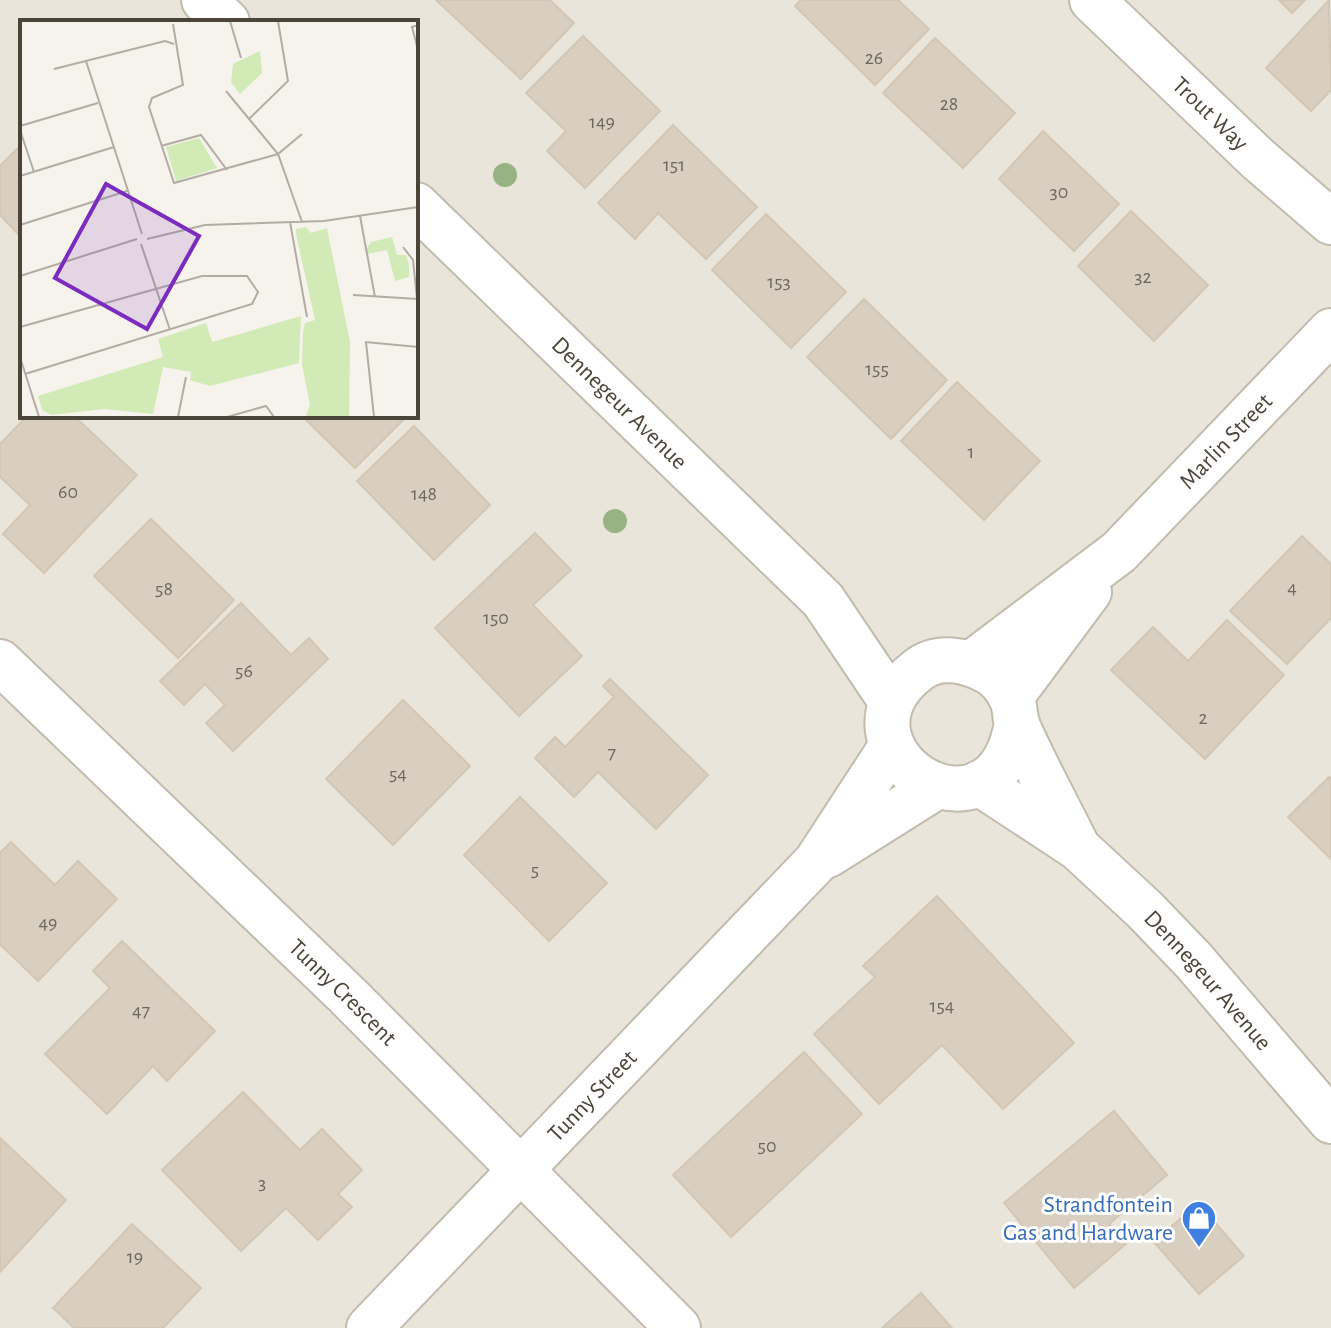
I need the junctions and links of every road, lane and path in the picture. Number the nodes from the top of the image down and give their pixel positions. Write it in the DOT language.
graph roads {
  1 [pos="204,0"];
  2 [pos="1092,0"];
  3 [pos="225,20"];
  4 [pos="418,207"];
  5 [pos="1331,222"];
  6 [pos="1331,331"];
  7 [pos="1119,552"];
  8 [pos="823,600"];
  9 [pos="0,662"];
  10 [pos="972,663"];
  11 [pos="923,666"];
  12 [pos="891,701"];
  13 [pos="1014,710"];
  14 [pos="891,747"];
  15 [pos="979,783"];
  16 [pos="936,787"];
  17 [pos="1078,848"];
  18 [pos="816,862"];
  19 [pos="1331,1121"];
  20 [pos="521,1170"];
  21 [pos="369,1328"];
  22 [pos="678,1328"];
  1 -- 3 [label="street"];
  2 -- 5 [label="street, Trout Way"];
  4 -- 8 [label="street, Dennegeur Avenue"];
  6 -- 7 [label="street, Marlin Street"];
  7 -- 10 [label="street, Marlin Street"];
  7 -- 13 [label="street, Marlin Street"];
  8 -- 11 [label="street, Dennegeur Avenue"];
  8 -- 12 [label="street, Dennegeur Avenue"];
  9 -- 20 [label="street, Tunny Crescent"];
  10 -- 11 [label="street"];
  10 -- 13 [label="street"];
  11 -- 12 [label="street"];
  12 -- 14 [label="street"];
  13 -- 15 [label="street"];
  13 -- 17 [label="street, Dennegeur Avenue"];
  14 -- 16 [label="street"];
  14 -- 18 [label="street, Tunny Street"];
  15 -- 16 [label="street"];
  15 -- 17 [label="street, Dennegeur Avenue"];
  16 -- 18 [label="street, Tunny Street"];
  17 -- 19 [label="street, Dennegeur Avenue"];
  18 -- 20 [label="street, Tunny Street"];
  20 -- 21 [label="street, Tunny Street"];
  20 -- 22 [label="street, Tunny Crescent"];
}
